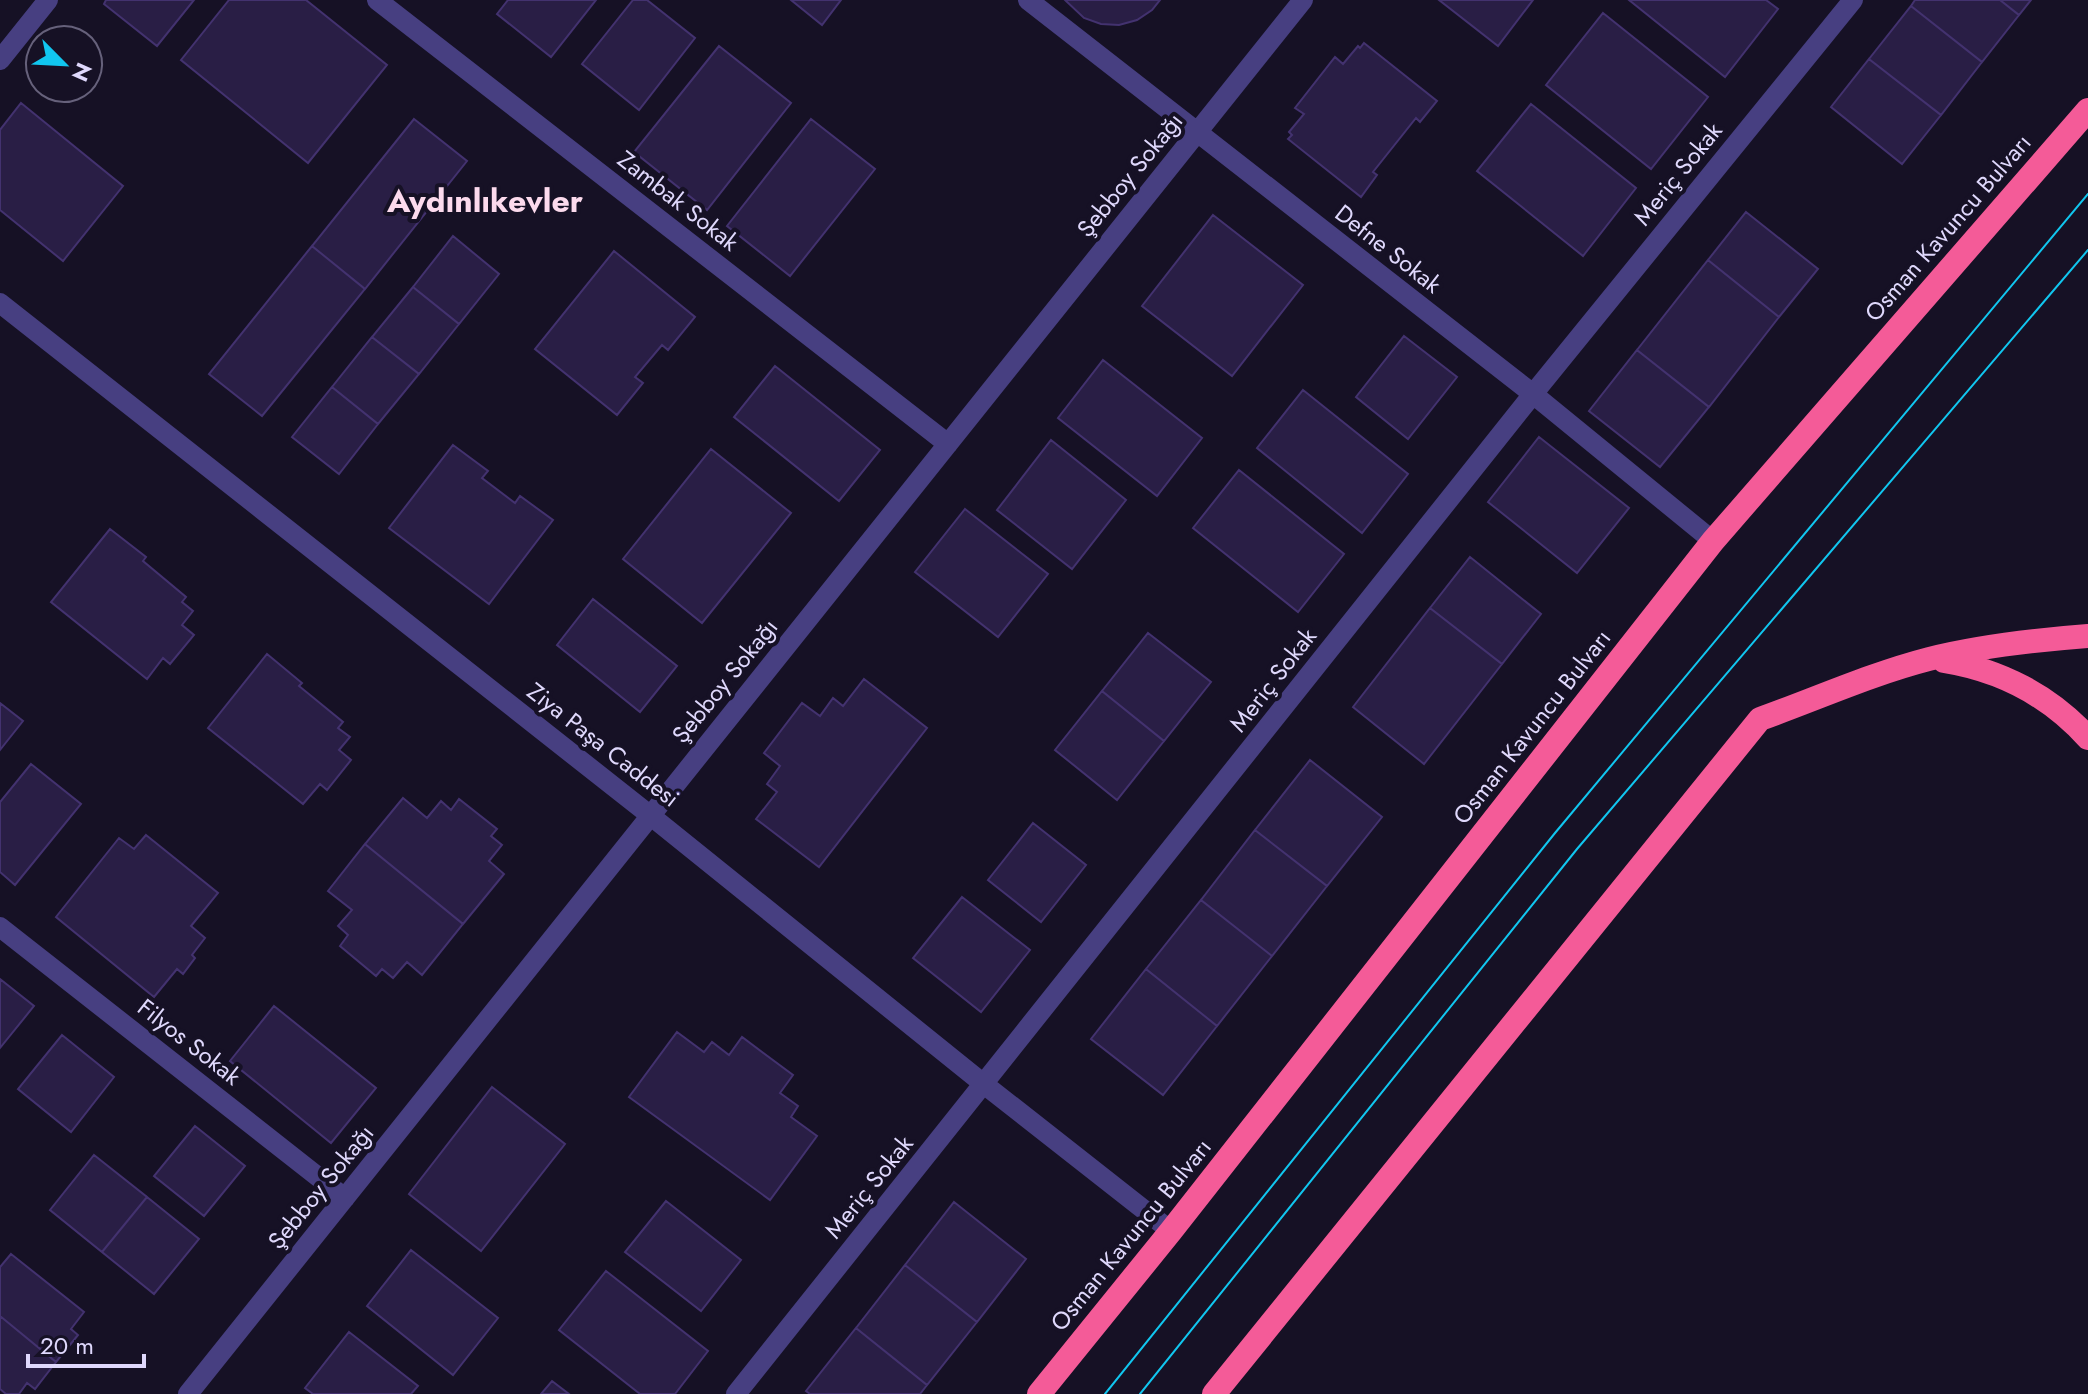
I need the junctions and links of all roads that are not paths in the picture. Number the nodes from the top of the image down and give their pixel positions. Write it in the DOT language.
graph roads {
  1 [pos="48,0"];
  2 [pos="377,0"];
  3 [pos="1028,0"];
  4 [pos="1303,0"];
  5 [pos="1853,0"];
  6 [pos="0,60"];
  7 [pos="2088,110"];
  8 [pos="1196,133"];
  9 [pos="0,303"];
  10 [pos="1533,394"];
  11 [pos="948,444"];
  12 [pos="1713,541"];
  13 [pos="2088,636"];
  14 [pos="1930,659"];
  15 [pos="2088,738"];
  16 [pos="651,816"];
  17 [pos="0,927"];
  18 [pos="985,1085"];
  19 [pos="345,1198"];
  20 [pos="1171,1231"];
  21 [pos="188,1394"];
  22 [pos="736,1394"];
  23 [pos="1039,1394"];
  24 [pos="1214,1394"];
  1 -- 6 [label="street"];
  2 -- 11 [label="street, Zambak Sokak"];
  3 -- 8 [label="street, Defne Sokak"];
  4 -- 8 [label="street, Şebboy Sokağı"];
  5 -- 10 [label="street, Meriç Sokak"];
  7 -- 12 [label="highway, Osman Kavuncu Bulvarı"];
  8 -- 10 [label="street, Defne Sokak"];
  8 -- 11 [label="street, Şebboy Sokağı"];
  9 -- 16 [label="street, Ziya Paşa Caddesi"];
  10 -- 12 [label="street, Defne Sokak"];
  10 -- 18 [label="street, Meriç Sokak"];
  11 -- 16 [label="street, Şebboy Sokağı"];
  12 -- 20 [label="highway, Osman Kavuncu Bulvarı"];
  13 -- 14 [label="highway"];
  14 -- 15 [label="highway"];
  14 -- 24 [label="highway"];
  16 -- 18 [label="street, Ziya Paşa Caddesi"];
  16 -- 19 [label="street, Şebboy Sokağı"];
  17 -- 19 [label="street, Filyos Sokak"];
  18 -- 20 [label="street, Ziya Paşa Caddesi"];
  18 -- 22 [label="street, Meriç Sokak"];
  19 -- 21 [label="street, Şebboy Sokağı"];
  20 -- 23 [label="highway, Osman Kavuncu Bulvarı"];
}
